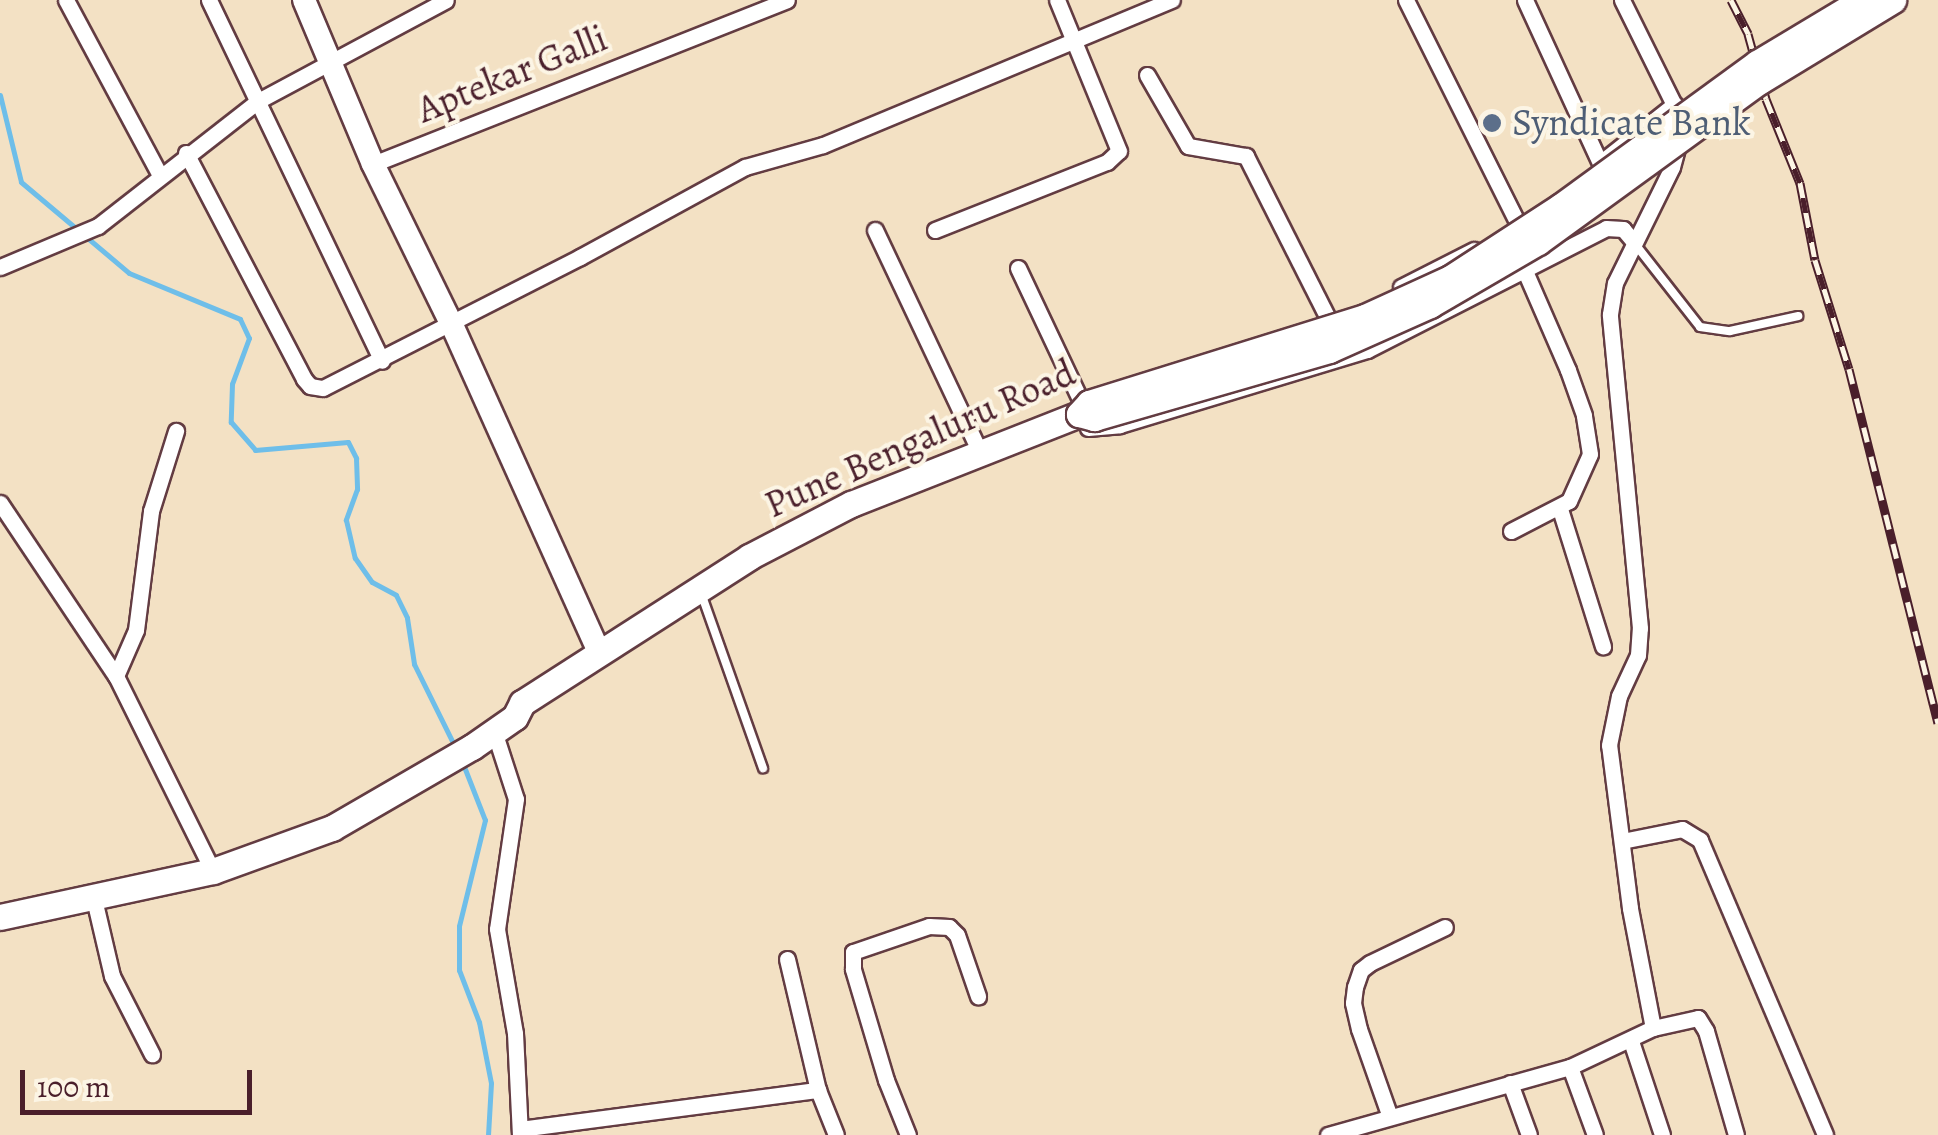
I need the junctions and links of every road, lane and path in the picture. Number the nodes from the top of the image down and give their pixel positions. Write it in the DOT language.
graph roads {
  1 [pos="66,0"];
  2 [pos="209,0"];
  3 [pos="304,0"];
  4 [pos="446,0"];
  5 [pos="786,0"];
  6 [pos="1058,0"];
  7 [pos="1172,0"];
  8 [pos="1406,0"];
  9 [pos="1525,0"];
  10 [pos="1622,0"];
  11 [pos="1862,0"];
  12 [pos="1893,0"];
  13 [pos="1073,39"];
  14 [pos="330,59"];
  15 [pos="1147,75"];
  16 [pos="258,100"];
  17 [pos="1675,104"];
  18 [pos="186,153"];
  19 [pos="1600,163"];
  20 [pos="373,164"];
  21 [pos="160,175"];
  22 [pos="1518,224"];
  23 [pos="875,230"];
  24 [pos="935,230"];
  25 [pos="1634,242"];
  26 [pos="0,267"];
  27 [pos="1018,268"];
  28 [pos="1525,271"];
  29 [pos="1798,316"];
  30 [pos="1328,318"];
  31 [pos="452,325"];
  32 [pos="382,361"];
  33 [pos="1073,410"];
  34 [pos="176,431"];
  35 [pos="980,452"];
  36 [pos="0,503"];
  37 [pos="1560,509"];
  38 [pos="1511,531"];
  39 [pos="700,589"];
  40 [pos="1603,646"];
  41 [pos="600,654"];
  42 [pos="116,676"];
  43 [pos="522,703"];
  44 [pos="494,731"];
  45 [pos="469,738"];
  46 [pos="763,768"];
  47 [pos="1622,841"];
  48 [pos="210,865"];
  49 [pos="94,899"];
  50 [pos="0,900"];
  51 [pos="0,917"];
  52 [pos="1445,927"];
  53 [pos="787,959"];
  54 [pos="978,996"];
  55 [pos="1653,1028"];
  56 [pos="1631,1042"];
  57 [pos="152,1054"];
  58 [pos="1570,1066"];
  59 [pos="1510,1083"];
  60 [pos="818,1090"];
  61 [pos="1390,1117"];
  62 [pos="520,1132"];
  63 [pos="1353,1132"];
  64 [pos="836,1135"];
  65 [pos="908,1135"];
  66 [pos="1328,1135"];
  67 [pos="1529,1135"];
  68 [pos="1595,1135"];
  69 [pos="1662,1135"];
  70 [pos="1736,1135"];
  71 [pos="1825,1135"];
  1 -- 21 [label="street"];
  2 -- 16 [label="street"];
  3 -- 14 [label="street"];
  4 -- 14 [label="street"];
  5 -- 20 [label="street, Aptekar Galli"];
  6 -- 13 [label="street"];
  7 -- 13 [label="street"];
  8 -- 22 [label="street"];
  9 -- 19 [label="street"];
  10 -- 17 [label="street"];
  11 -- 33 [label="main road, Pune Bengaluru Road, bridge"];
  12 -- 33 [label="main road, bridge"];
  13 -- 24 [label="street"];
  13 -- 31 [label="street"];
  14 -- 16 [label="street"];
  14 -- 20 [label="street"];
  15 -- 30 [label="street"];
  16 -- 18 [label="street"];
  16 -- 32 [label="street"];
  17 -- 19 [label="street"];
  17 -- 25 [label="street"];
  18 -- 21 [label="street"];
  18 -- 32 [label="street"];
  19 -- 22 [label="street"];
  20 -- 31 [label="street"];
  21 -- 26 [label="street"];
  22 -- 30 [label="street"];
  23 -- 35 [label="street"];
  25 -- 28 [label="street"];
  25 -- 29 [label="lane"];
  25 -- 47 [label="street"];
  27 -- 33 [label="street"];
  28 -- 33 [label="street"];
  28 -- 37 [label="street"];
  30 -- 33 [label="street"];
  31 -- 32 [label="street"];
  31 -- 41 [label="street"];
  33 -- 35 [label="main road, Pune Bengaluru Road"];
  34 -- 42 [label="street"];
  35 -- 39 [label="main road, Pune Bengaluru Road"];
  36 -- 42 [label="street"];
  37 -- 38 [label="street"];
  37 -- 40 [label="street"];
  39 -- 41 [label="main road, Pune Bengaluru Road"];
  39 -- 46 [label="lane"];
  41 -- 43 [label="main road, Pune Bengaluru Road"];
  42 -- 48 [label="street"];
  43 -- 44 [label="main road, Pune Bengaluru Road"];
  43 -- 45 [label="main road"];
  44 -- 45 [label="main road, Pune Bengaluru Road"];
  44 -- 62 [label="street"];
  45 -- 48 [label="main road, Pune Bengaluru Road"];
  47 -- 55 [label="street"];
  47 -- 71 [label="street"];
  48 -- 49 [label="main road, Pune Bengaluru Road"];
  48 -- 50 [label="main road"];
  49 -- 51 [label="main road, Pune Bengaluru Road"];
  49 -- 57 [label="street"];
  52 -- 61 [label="street"];
  53 -- 60 [label="street"];
  54 -- 65 [label="street"];
  55 -- 56 [label="street"];
  55 -- 70 [label="street"];
  56 -- 58 [label="street"];
  56 -- 69 [label="street"];
  58 -- 59 [label="street"];
  58 -- 68 [label="street"];
  59 -- 61 [label="street"];
  59 -- 67 [label="street"];
  60 -- 62 [label="street"];
  60 -- 64 [label="street"];
  61 -- 63 [label="street"];
  63 -- 66 [label="street"];
}
